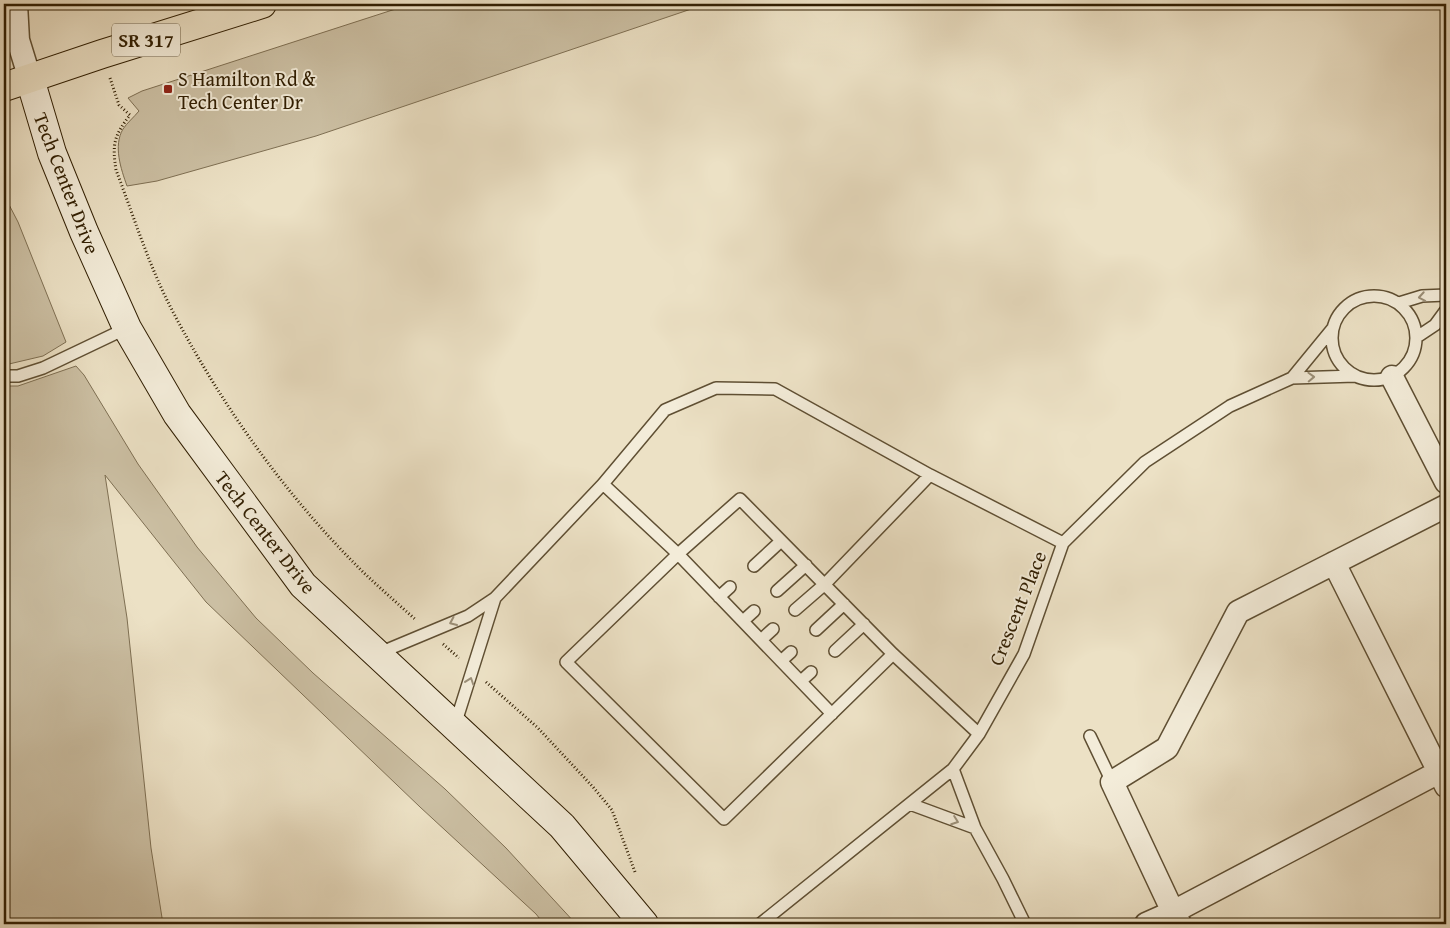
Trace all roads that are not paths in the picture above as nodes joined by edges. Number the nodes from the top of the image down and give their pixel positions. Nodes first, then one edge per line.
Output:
1 (16, 4) edge
2 (262, 4) edge
3 (30, 78) junction
4 (4, 87) edge
5 (1446, 295) edge
6 (1399, 303) junction
7 (1446, 310) edge
8 (127, 328) junction
9 (1333, 328) junction
10 (1417, 337) junction
11 (4, 376) edge
12 (1356, 376) junction
13 (1392, 377) junction
14 (1292, 378) junction
15 (930, 475) junction
16 (1446, 482) edge
17 (603, 484) junction
18 (1446, 506) edge
19 (781, 540) junction
20 (1063, 543) junction
21 (678, 554) junction
22 (1334, 563) junction
23 (806, 565) junction
24 (754, 566) dead end
25 (825, 584) junction
26 (730, 587) dead end
27 (777, 591) dead end
28 (719, 597) junction
29 (495, 598) junction
30 (844, 604) junction
31 (795, 610) dead end
32 (754, 611) dead end
33 (743, 621) junction
34 (864, 624) junction
35 (773, 630) dead end
36 (816, 630) dead end
37 (761, 640) junction
38 (835, 650) dead end
39 (791, 652) dead end
40 (377, 654) junction
41 (893, 654) junction
42 (781, 661) junction
43 (811, 672) dead end
44 (801, 681) junction
45 (832, 714) junction
46 (454, 727) junction
47 (978, 734) junction
48 (1090, 736) dead end
49 (953, 769) junction
50 (1444, 776) edge
51 (1112, 782) junction
52 (910, 804) junction
53 (975, 828) junction
54 (1176, 918) edge
55 (644, 924) edge
56 (760, 924) edge
57 (1025, 924) edge
58 (1146, 924) edge

1 - 3 street
2 - 3 main road, SR 317
3 - 4 main road, SR 317
3 - 8 main road, Tech Center Drive
5 -> 6 lane
6 - 9 lane
6 - 10 lane
7 - 10 lane
8 - 11 lane
8 - 40 main road, Tech Center Drive
9 - 12 lane
9 - 14 lane, Crescent Place
10 - 13 lane
12 - 13 lane
14 -> 12 lane, Crescent Place
13 - 16 street
14 - 20 lane, Crescent Place
15 - 17 lane
15 - 20 lane
15 - 25 lane
17 - 21 lane
17 - 29 lane
18 - 22 street
19 - 21 lane
19 - 23 lane
19 - 24 lane
20 - 47 lane, Crescent Place
21 - 28 lane
21 - 45 lane
22 - 50 street
22 - 51 street
23 - 25 lane
23 - 27 lane
25 - 30 lane
25 - 31 lane
26 - 28 lane
28 - 33 lane
29 -> 40 lane
46 -> 29 lane
30 - 34 lane
30 - 36 lane
32 - 33 lane
33 - 37 lane
34 - 38 lane
34 - 41 lane
35 - 37 lane
37 - 42 lane
39 - 42 lane
40 - 46 main road, Tech Center Drive
41 - 45 lane
41 - 47 lane
42 - 44 lane
43 - 44 lane
44 - 45 lane
46 - 55 main road, Tech Center Drive
47 - 49 lane, Crescent Place
48 - 51 lane
49 - 52 lane, Crescent Place
49 - 53 lane
50 - 54 street
51 - 54 street
52 -> 53 lane
52 - 56 lane, Crescent Place
53 - 57 lane
54 - 58 street

